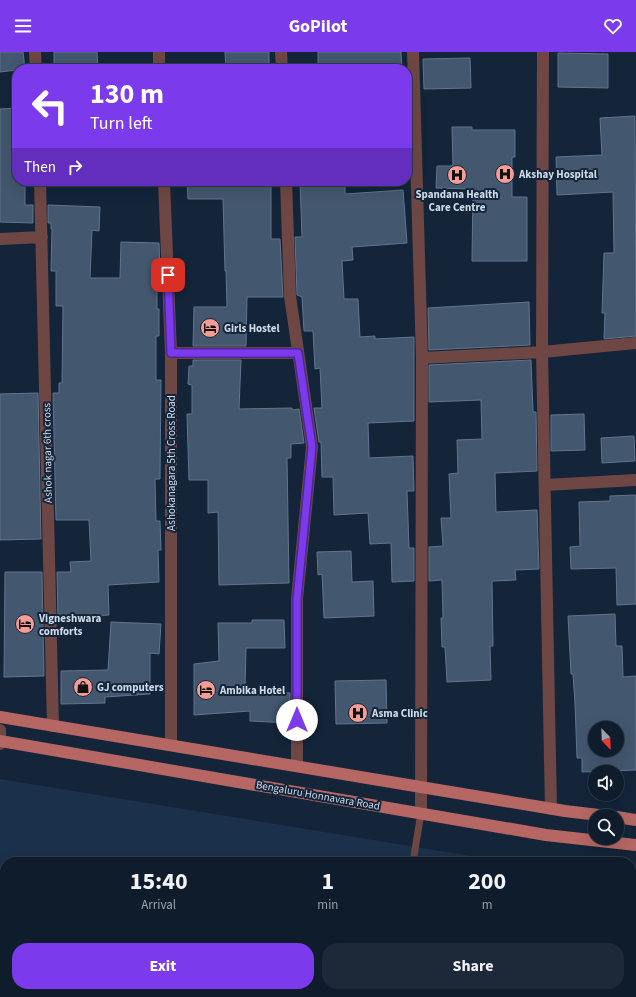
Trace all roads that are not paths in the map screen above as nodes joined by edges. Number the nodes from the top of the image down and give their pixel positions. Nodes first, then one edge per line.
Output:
1 (35, 52) edge
2 (159, 52) edge
3 (281, 52) edge
4 (413, 52) edge
5 (543, 52) edge
6 (36, 64) edge
7 (160, 64) edge
8 (282, 64) edge
9 (40, 186) edge
10 (164, 186) edge
11 (286, 186) edge
12 (42, 236) junction
13 (0, 239) edge
14 (636, 343) edge
15 (542, 352) junction
16 (171, 353) junction
17 (298, 353) junction
18 (422, 358) junction
19 (636, 480) edge
20 (545, 485) junction
21 (0, 717) edge
22 (53, 726) junction
23 (0, 739) edge
24 (171, 745) junction
25 (296, 766) junction
26 (421, 787) junction
27 (551, 809) junction
28 (421, 813) junction
29 (588, 814) edge
30 (624, 818) edge
31 (636, 820) edge
32 (636, 845) edge
33 (414, 857) edge

1 - 6 street
2 - 7 street
3 - 8 street
4 - 18 street
5 - 15 street
9 - 12 street, Ashok nagar 6th cross
10 - 16 street, Ashokanagara 5th Cross Road
11 - 17 street
12 - 13 street
12 - 22 street, Ashok nagar 6th cross
14 - 15 street
15 - 18 street
15 - 20 street
16 - 17 street
16 - 24 street, Ashokanagara 5th Cross Road
17 - 25 street
18 - 26 street
19 - 20 street
20 - 27 street
21 - 22 main road
22 - 24 main road
23 - 28 main road, Bengaluru Honnavara Road
24 - 25 main road
25 - 26 main road
26 - 27 main road
26 - 28 street
27 - 29 main road
28 - 32 main road, Bengaluru Honnavara Road
28 - 33 lane
30 - 31 main road

